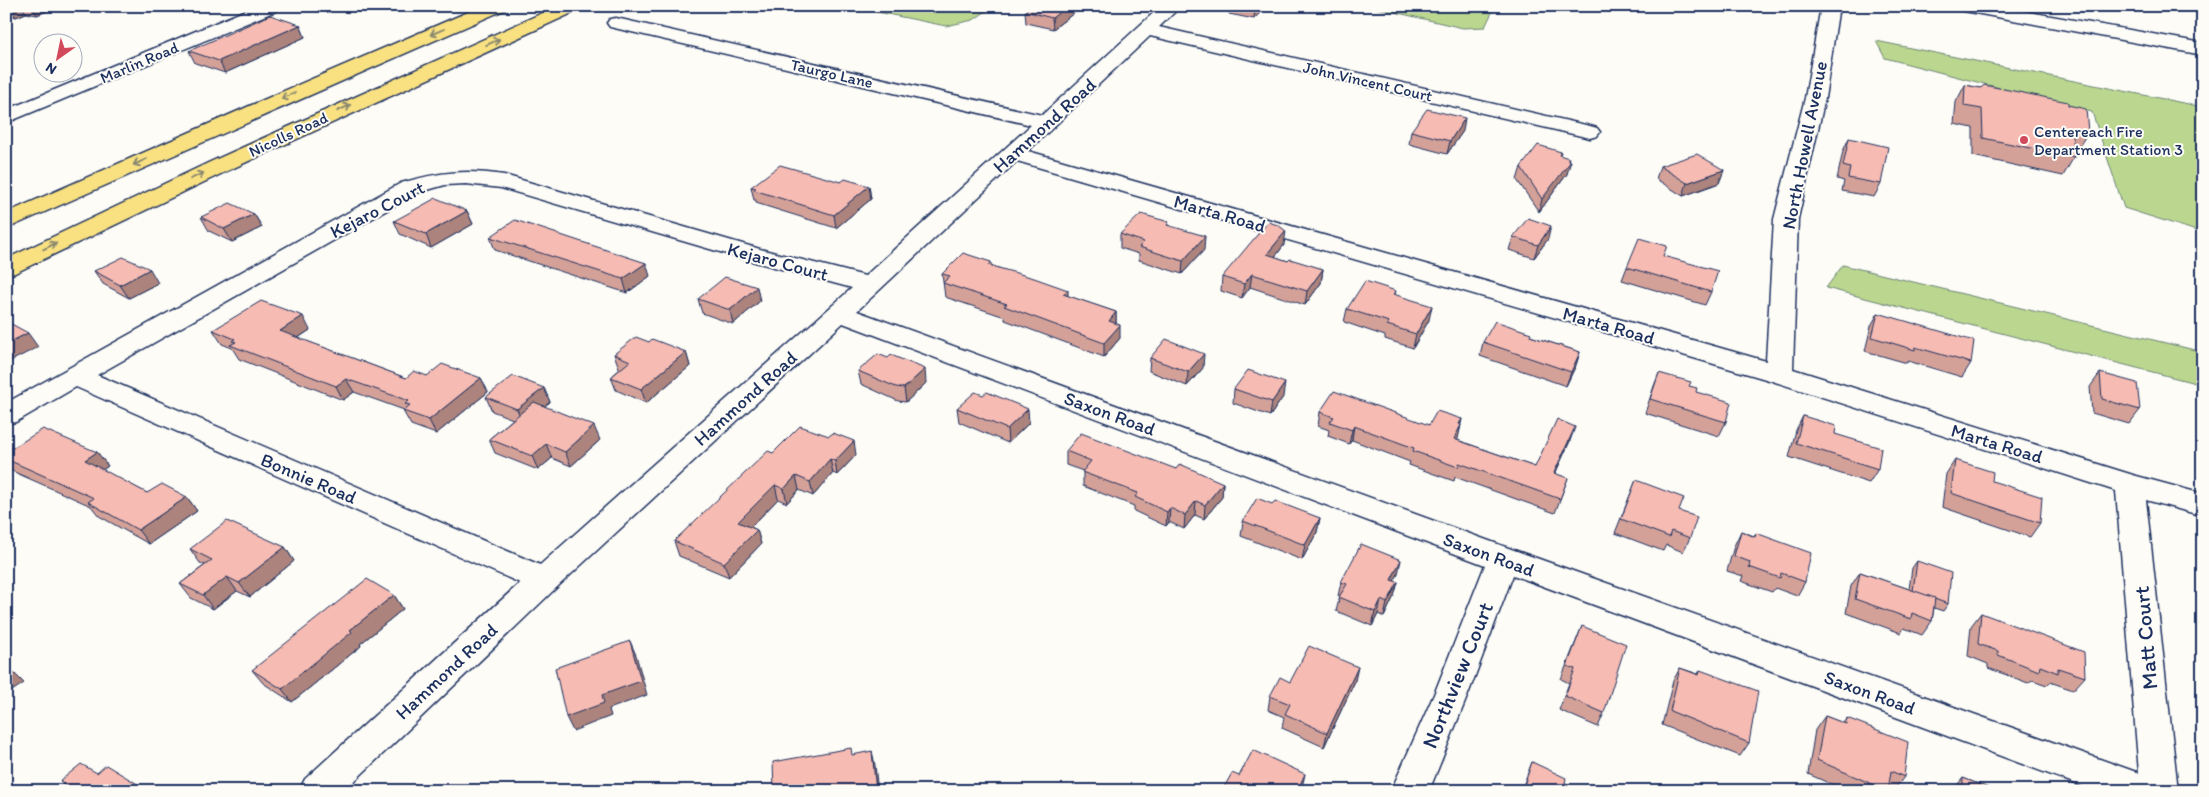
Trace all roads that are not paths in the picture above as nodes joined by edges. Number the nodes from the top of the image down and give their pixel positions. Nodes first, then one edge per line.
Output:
1 (272, 6) edge
2 (498, 6) edge
3 (573, 6) edge
4 (1172, 6) edge
5 (1830, 6) edge
6 (1964, 6) edge
7 (616, 23) dead end
8 (1147, 30) junction
9 (2203, 49) edge
10 (6, 117) edge
11 (1047, 122) junction
12 (1590, 132) dead end
13 (1013, 153) junction
14 (6, 222) edge
15 (6, 268) edge
16 (870, 285) junction
17 (839, 313) junction
18 (1779, 374) junction
19 (74, 376) junction
20 (6, 415) edge
21 (2130, 484) junction
22 (2203, 505) edge
23 (1503, 559) junction
24 (544, 580) junction
25 (318, 791) edge
26 (1410, 791) edge
27 (2141, 791) edge
28 (2159, 791) edge

1 - 10 street, Marlin Road
2 -> 14 highway, Nicolls Road
15 -> 3 highway, Nicolls Road
4 - 8 street, Hammond Road
5 - 18 street, North Howell Avenue
6 - 9 street
7 - 11 street, Taurgo Lane
8 - 11 street, Hammond Road
8 - 12 street, John Vincent Court
11 - 13 street, Hammond Road
13 - 16 street, Hammond Road
13 - 18 street, Marta Road
16 - 17 street, Hammond Road
16 - 19 street, Kejaro Court
17 - 23 street, Saxon Road
17 - 24 street, Hammond Road
18 - 21 street, Marta Road
19 - 20 street, Kejaro Court
19 - 24 street, Bonnie Road
21 - 22 street, Marta Road
21 - 28 street, Matt Court
23 - 26 street, Northview Court
23 - 27 street, Saxon Road
24 - 25 street, Hammond Road

